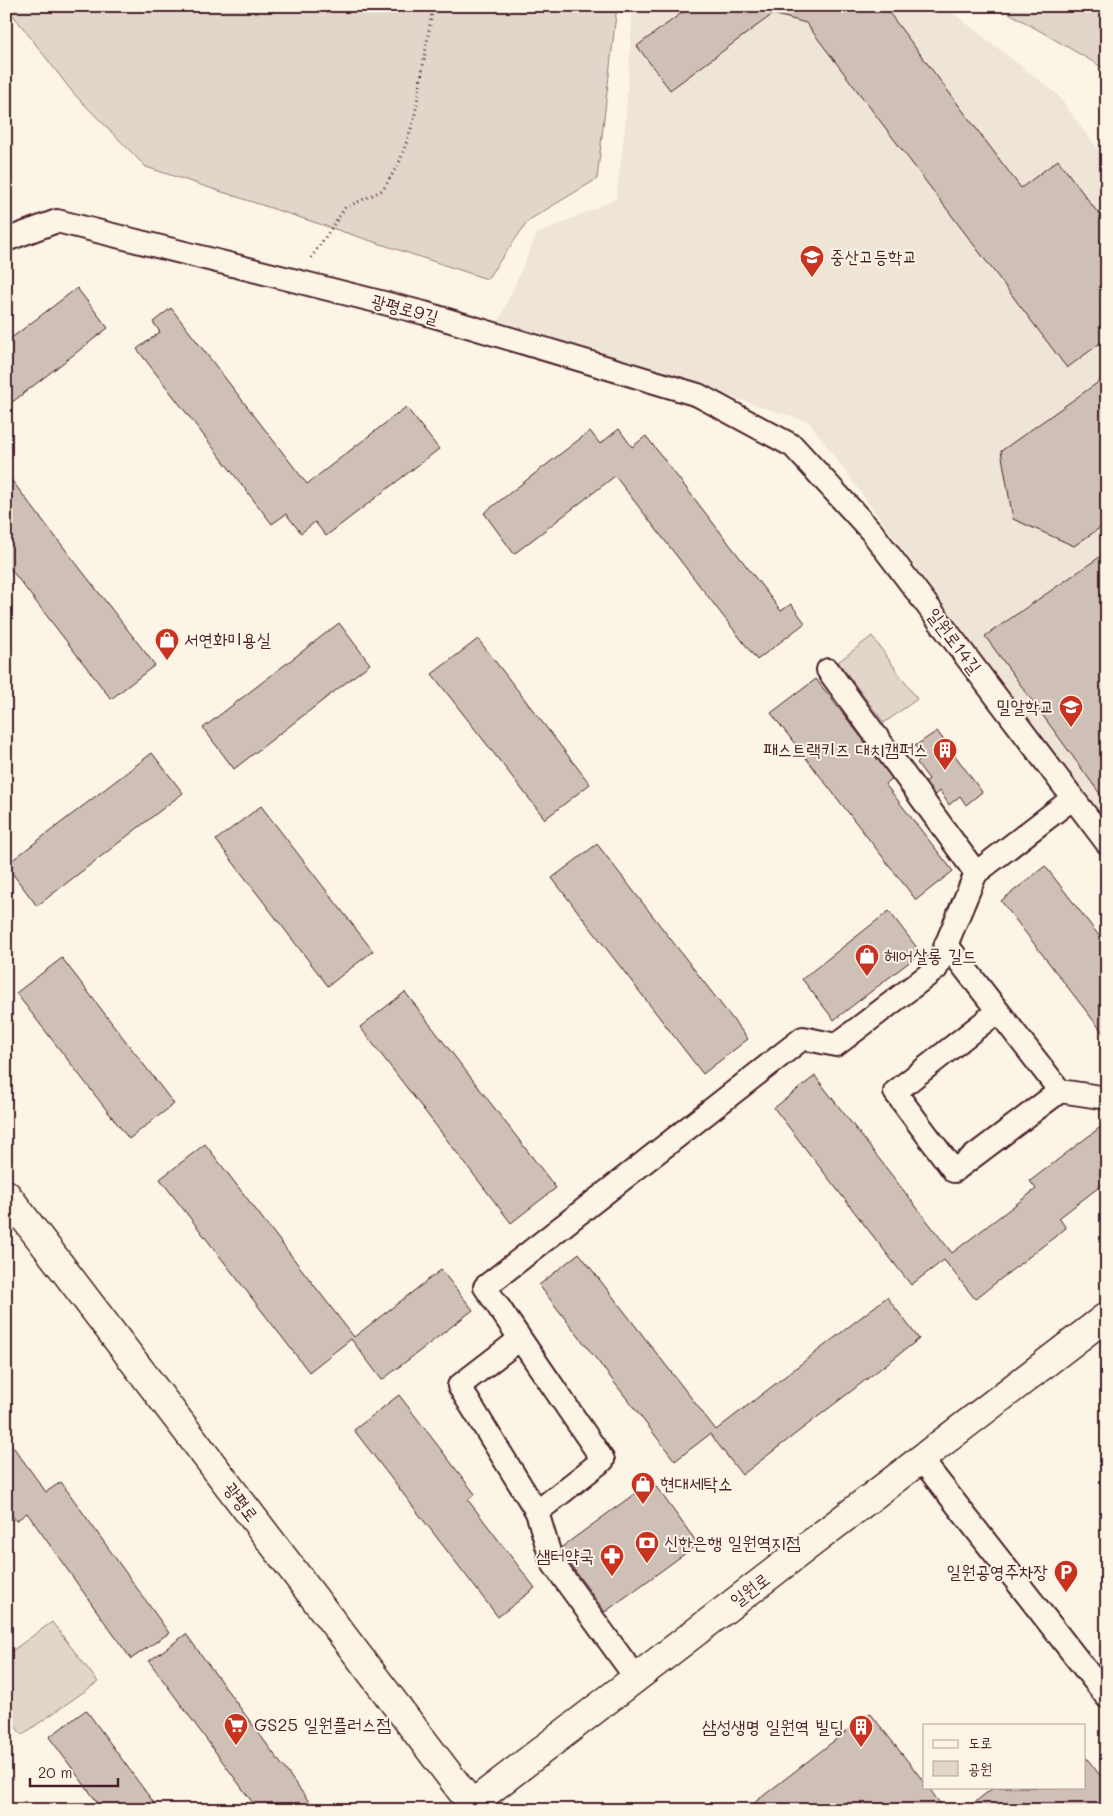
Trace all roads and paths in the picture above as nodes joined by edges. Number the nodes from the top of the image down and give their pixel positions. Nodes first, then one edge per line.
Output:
1 (433, 6) edge
2 (6, 240) edge
3 (297, 281) junction
4 (792, 446) joint
5 (828, 670) dead end
6 (1073, 798) junction
7 (1107, 843) edge
8 (976, 874) junction
9 (946, 944) junction
10 (998, 1012) junction
11 (1060, 1091) junction
12 (1107, 1098) edge
13 (6, 1194) edge
14 (1107, 1316) edge
15 (520, 1340) junction
16 (921, 1459) junction
17 (537, 1512) junction
18 (636, 1678) junction
19 (1107, 1697) edge
20 (471, 1808) edge

1 - 3 path
2 - 3 street, 광평로9길
3 - 4 street, 광평로9길
4 - 6 street, 일원로14길
5 - 8 street
6 - 7 street, 일원로14길
6 - 8 street
8 - 9 street
9 - 10 street
9 - 15 street
10 - 11 street
10 - 11 street
11 - 12 street
13 - 20 street, 광평로
14 - 16 street, 일원로
15 - 17 street
15 - 17 street
16 - 18 street, 일원로
16 - 19 street
17 - 18 street
18 - 20 street, 일원로

